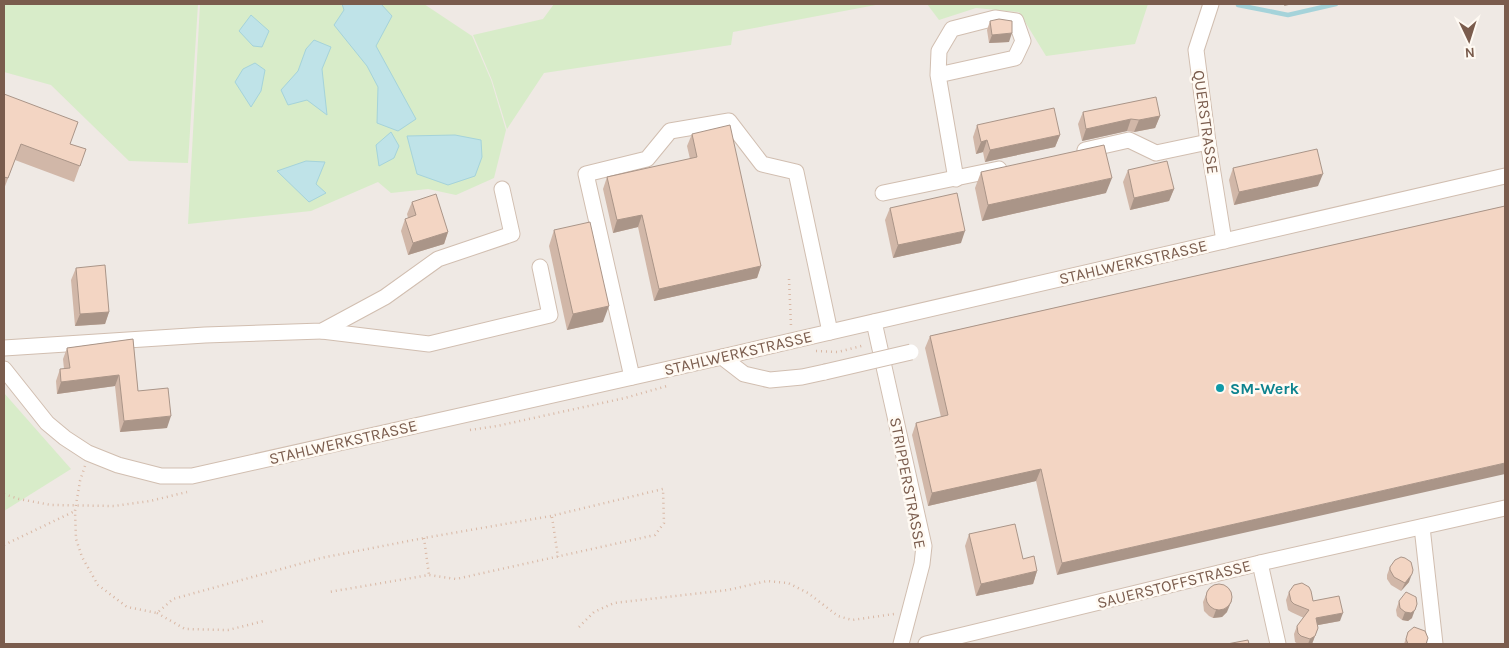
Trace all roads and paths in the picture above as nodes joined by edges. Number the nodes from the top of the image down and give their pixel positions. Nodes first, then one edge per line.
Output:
1 (1211, 4) edge
2 (938, 75) junction
3 (1208, 142) junction
4 (1072, 153) edge
5 (1014, 166) edge
6 (1505, 176) edge
7 (956, 179) junction
8 (502, 189) dead end
9 (883, 193) dead end
10 (1224, 242) junction
11 (540, 267) dead end
12 (788, 279) dead end
13 (874, 322) junction
14 (322, 330) junction
15 (830, 332) junction
16 (794, 340) junction
17 (4, 348) edge
18 (911, 352) dead end
19 (722, 357) junction
20 (4, 369) edge
21 (632, 377) junction
22 (88, 453) junction
23 (1505, 508) edge
24 (75, 511) junction
25 (552, 516) junction
26 (1422, 527) junction
27 (424, 538) junction
28 (4, 545) edge
29 (558, 557) junction
30 (1260, 563) junction
31 (429, 575) junction
32 (329, 592) dead end
33 (910, 611) junction
34 (157, 613) junction
35 (264, 621) dead end
36 (579, 627) dead end
37 (900, 644) edge
38 (926, 644) edge
39 (1278, 644) edge
40 (1435, 644) edge

1 - 3 street, QUERSTRASSE
2 - 2 street
2 - 7 street
3 - 4 street
3 - 10 street, QUERSTRASSE
5 - 7 street
6 - 10 street, STAHLWERKSTRASSE
7 - 9 street
8 - 14 street
10 - 13 street, STAHLWERKSTRASSE
11 - 14 street
12 - 16 path
13 - 15 street, STAHLWERKSTRASSE
13 - 33 street, STRIPPERSTRASSE
14 - 17 street
15 - 16 street, STAHLWERKSTRASSE
15 - 21 street
16 - 19 street, STAHLWERKSTRASSE
18 - 19 street, bridge
19 - 21 street, STAHLWERKSTRASSE
20 - 22 street, STAHLWERKSTRASSE
21 - 22 street, STAHLWERKSTRASSE
22 - 24 path
23 - 26 street, SAUERSTOFFSTRASSE
24 - 28 path
24 - 34 path
25 - 27 path
25 - 29 path
25 - 29 path
26 - 30 street, SAUERSTOFFSTRASSE
26 - 40 street
27 - 31 path
27 - 34 path
29 - 31 path
30 - 38 street, SAUERSTOFFSTRASSE
30 - 39 street
31 - 32 path
33 - 36 path
33 - 37 street, STRIPPERSTRASSE
34 - 35 path

